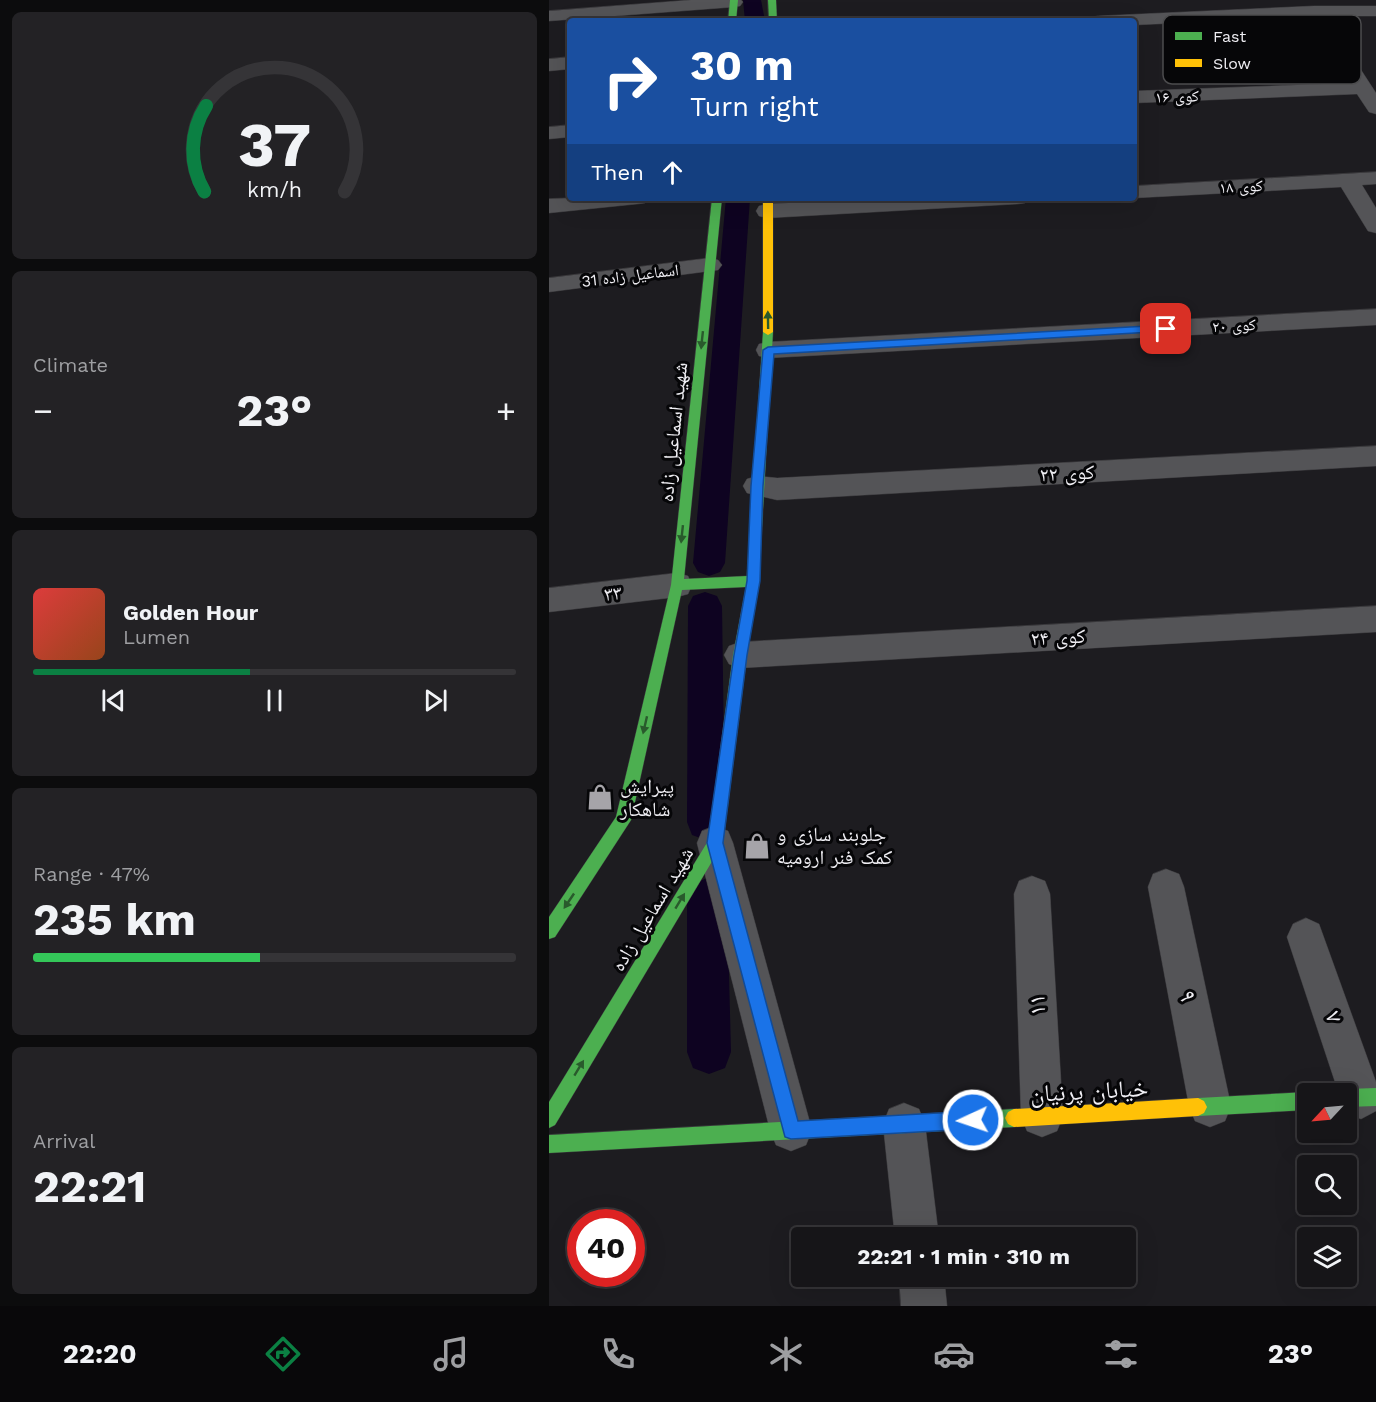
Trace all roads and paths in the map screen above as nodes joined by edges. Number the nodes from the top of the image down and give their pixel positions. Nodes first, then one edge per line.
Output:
1 (772, 0) edge
2 (1373, 0) edge
3 (734, 1) edge
4 (1314, 11) junction
5 (1376, 11) edge
6 (1228, 15) edge
7 (1317, 15) edge
8 (549, 16) edge
9 (732, 18) edge
10 (773, 18) edge
11 (1163, 18) edge
12 (1137, 19) edge
13 (567, 63) edge
14 (549, 65) edge
15 (1360, 84) edge
16 (1363, 88) junction
17 (1137, 98) edge
18 (1376, 108) edge
19 (567, 131) edge
20 (549, 133) edge
21 (1376, 178) edge
22 (1348, 180) junction
23 (1137, 192) edge
24 (603, 201) edge
25 (717, 201) edge
26 (910, 201) edge
27 (767, 205) edge
28 (549, 206) edge
29 (1376, 226) edge
30 (710, 265) junction
31 (549, 285) edge
32 (1376, 317) edge
33 (768, 350) junction
34 (1376, 456) edge
35 (757, 486) junction
36 (753, 581) junction
37 (677, 585) junction
38 (549, 600) edge
39 (1376, 619) edge
40 (740, 655) junction
41 (715, 843) junction
42 (1166, 886) dead end
43 (1032, 894) dead end
44 (549, 931) edge
45 (1306, 937) dead end
46 (1361, 1098) edge
47 (1297, 1102) edge
48 (1210, 1106) junction
49 (1042, 1116) junction
50 (549, 1119) edge
51 (904, 1124) junction
52 (791, 1130) junction
53 (549, 1144) edge
54 (916, 1227) edge
55 (922, 1287) edge
56 (924, 1306) edge

1 - 10 street
2 - 5 street
3 - 8 street
3 - 9 street
4 - 5 street
4 - 6 street
4 - 7 street
11 - 12 street
13 - 14 street
15 - 16 street
16 - 17 street, کوی ۱۶
16 - 18 street
19 - 20 street
21 - 22 street, کوی ۱۸
22 - 23 street, کوی ۱۸
22 - 29 street
24 - 28 street
25 - 30 street, شهید اسماعیل زاده
26 - 27 street
33 -> 27 street, شهید اسماعیل زاده
30 - 31 street, اسماعیل زاده 31
30 -> 37 street, شهید اسماعیل زاده
32 - 33 street, کوی ۲۰
33 - 35 street, شهید اسماعیل زاده
34 - 35 street, کوی ۲۲
35 - 36 street, شهید اسماعیل زاده
36 - 37 street
36 - 40 street, شهید اسماعیل زاده
37 - 38 street, ۳۳
37 -> 44 street, شهید اسماعیل زاده
39 - 40 street, کوی ۲۴
40 - 41 street, شهید اسماعیل زاده
50 -> 41 street, شهید اسماعیل زاده
41 - 52 street
42 - 48 street, ۹
43 - 49 street, ۱۱
45 - 46 street, ۷
47 - 48 street, خیابان پرنیان
48 - 49 street, خیابان پرنیان
49 - 51 street, خیابان پرنیان
51 - 52 street, خیابان پرنیان
51 - 54 street
52 - 53 street, خیابان پرنیان
55 - 56 street

